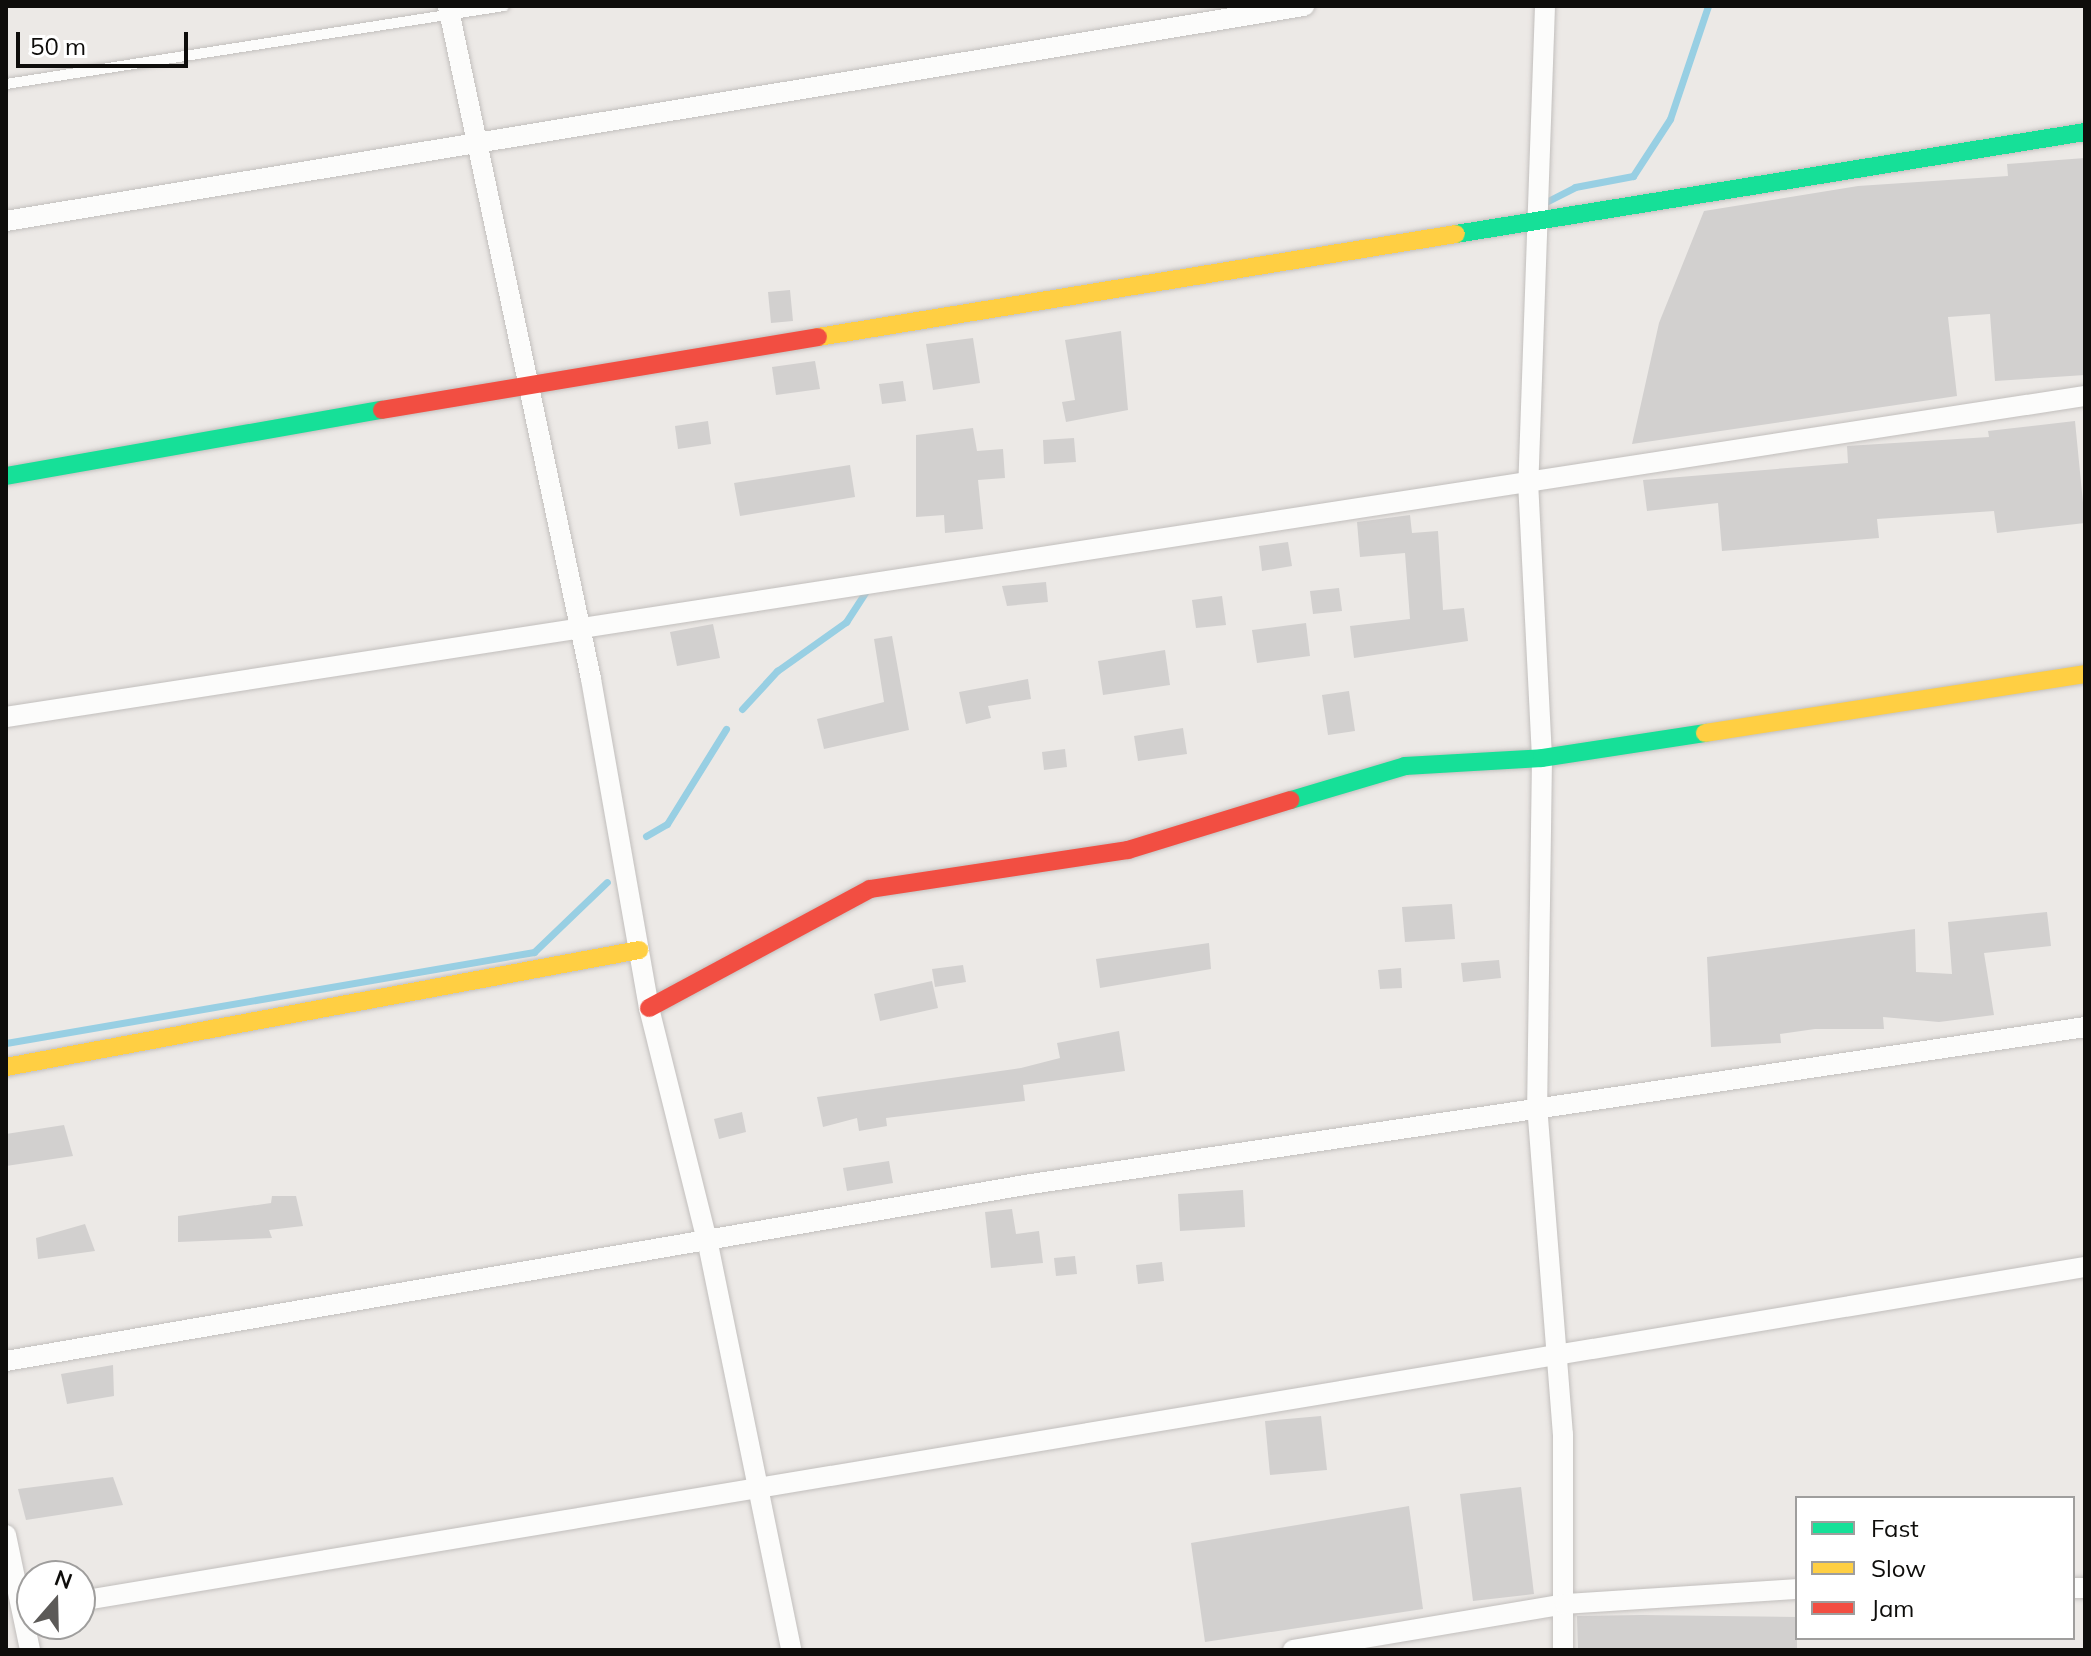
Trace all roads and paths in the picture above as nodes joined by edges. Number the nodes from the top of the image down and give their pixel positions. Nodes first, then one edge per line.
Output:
1 (504, 6) edge
2 (1304, 6) edge
3 (1545, 6) edge
4 (449, 10) edge
5 (1213, 12) edge
6 (6, 84) edge
7 (2085, 132) edge
8 (476, 144) junction
9 (1541, 220) junction
10 (6, 221) edge
11 (528, 384) junction
12 (2085, 396) edge
13 (6, 476) edge
14 (1528, 481) junction
15 (579, 626) junction
16 (2085, 674) edge
17 (6, 717) edge
18 (1542, 758) junction
19 (639, 950) junction
20 (649, 1008) junction
21 (2085, 1027) edge
22 (6, 1067) edge
23 (1537, 1105) junction
24 (708, 1244) junction
25 (2085, 1267) edge
26 (1557, 1355) junction
27 (6, 1361) edge
28 (757, 1488) junction
29 (6, 1535) edge
30 (16, 1589) edge
31 (1795, 1589) edge
32 (96, 1598) edge
33 (1565, 1604) junction
34 (791, 1650) edge
35 (1293, 1650) edge
36 (1563, 1650) edge

1 - 4 lane
2 - 5 street
3 - 9 street
4 - 6 lane
4 - 8 street
5 - 8 street
7 - 9 street
8 - 10 street
8 - 11 street
9 - 11 street
9 - 14 street
11 - 13 street
11 - 15 street
12 - 14 street
14 - 15 street
14 - 18 street
15 - 17 street
15 - 19 street
16 - 18 street
18 - 20 street
18 - 23 street
19 - 20 street
19 - 22 street
20 - 24 street
21 - 23 street
23 - 24 street
23 - 26 street
24 - 27 street
24 - 28 street
25 - 26 street
26 - 28 street
26 - 33 street
28 - 32 street
28 - 34 street
29 - 30 street
31 - 33 street
33 - 35 street
33 - 36 street

